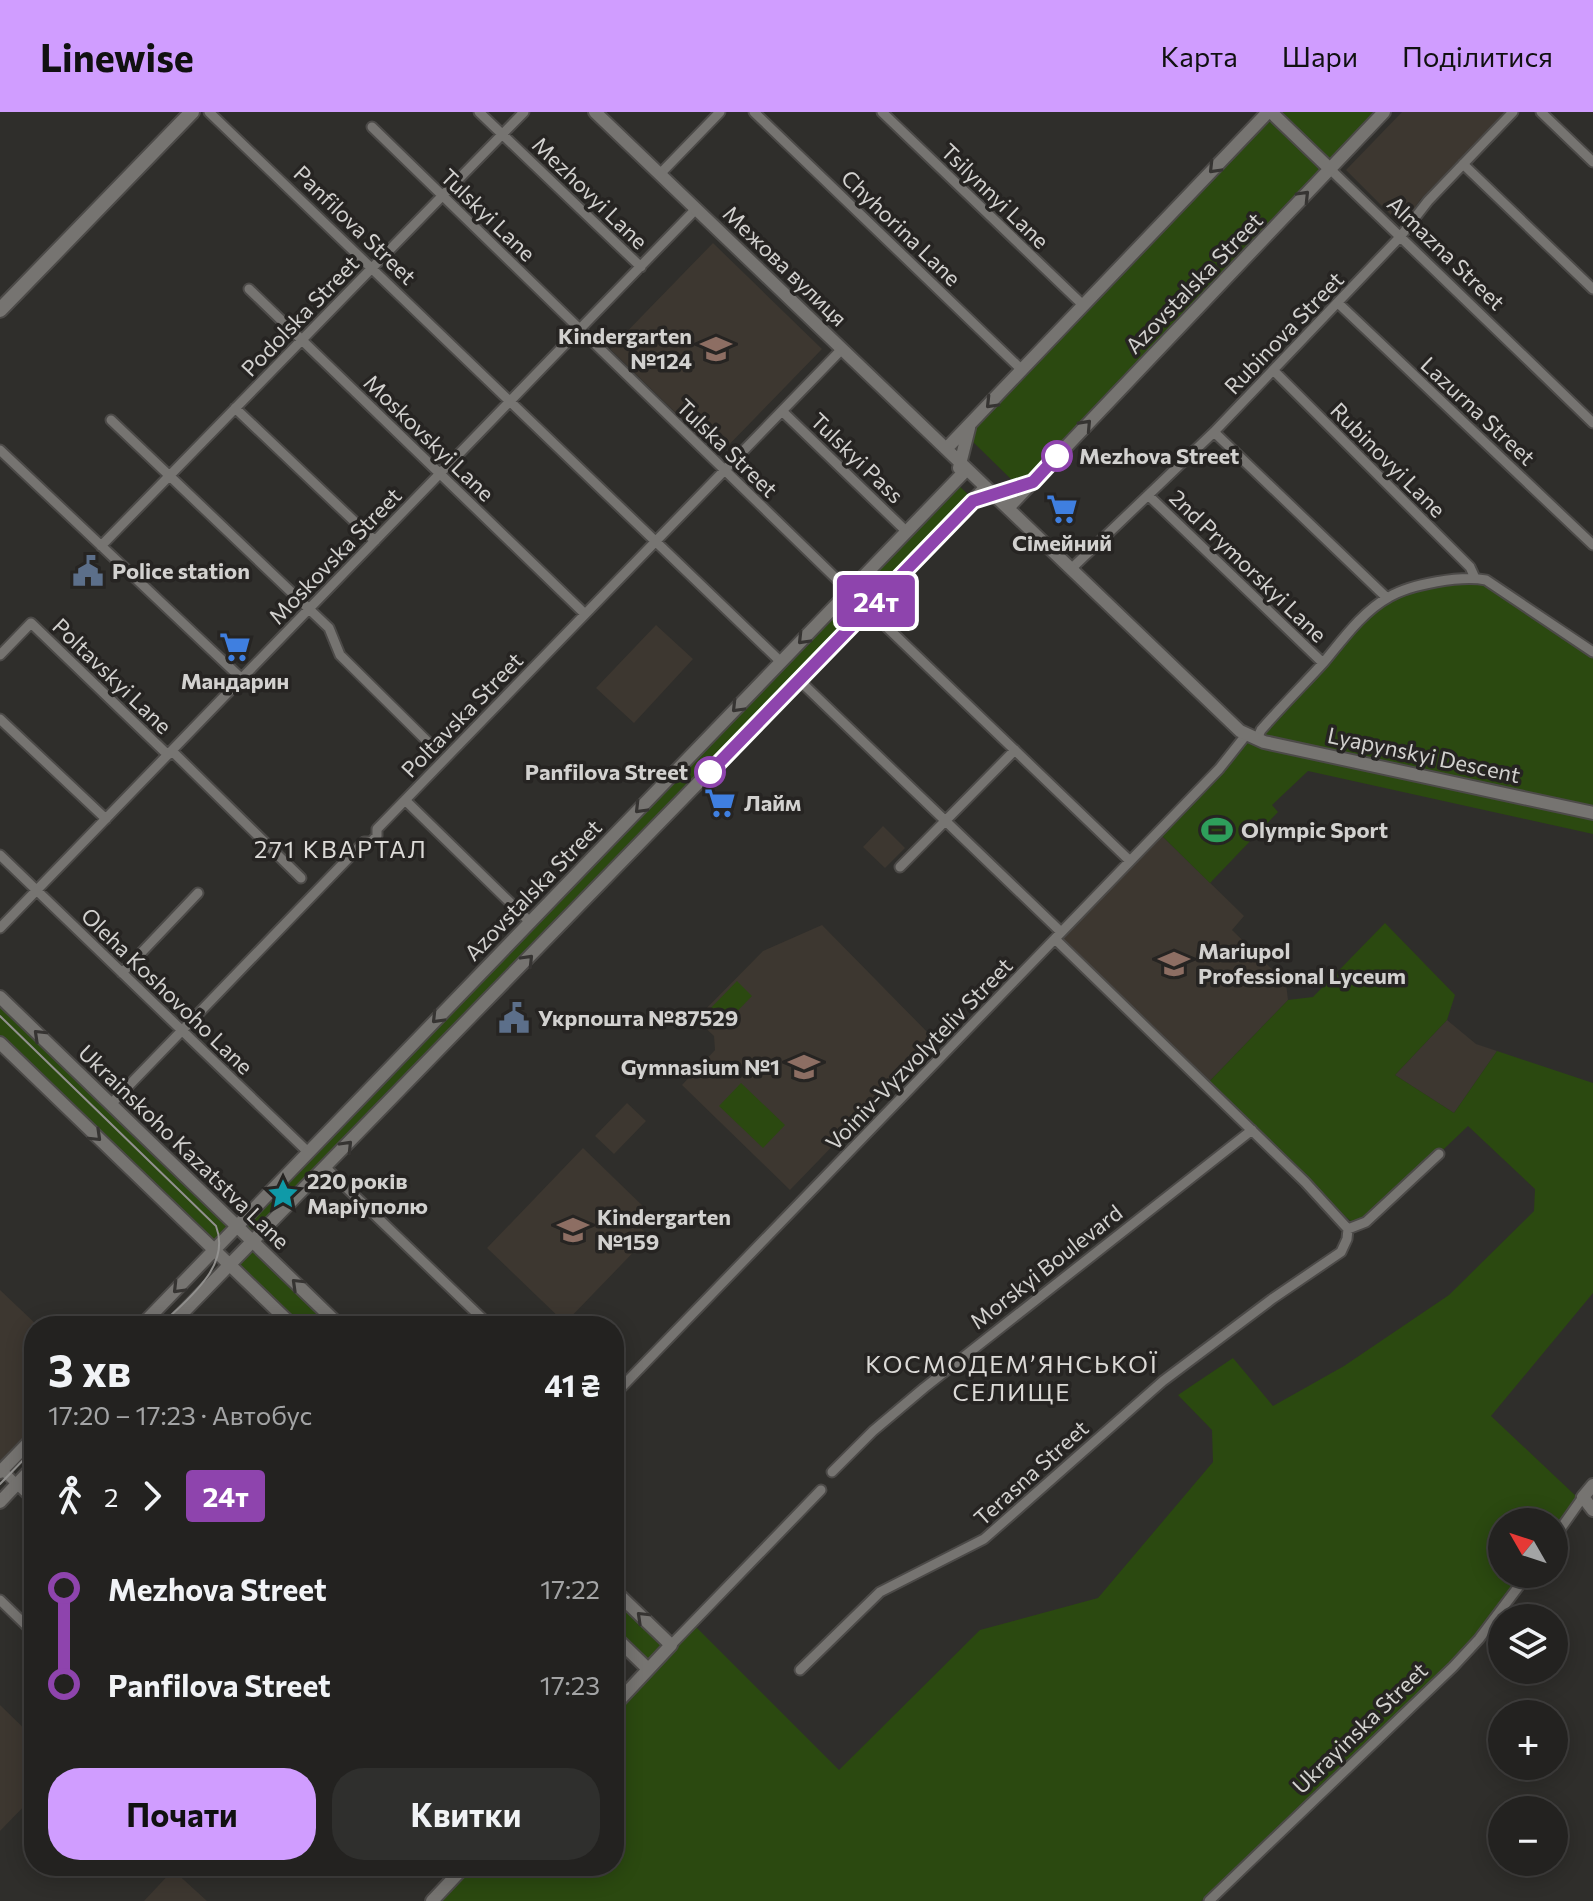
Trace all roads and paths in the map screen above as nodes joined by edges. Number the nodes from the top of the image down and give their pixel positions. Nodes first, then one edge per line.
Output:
1 (192, 112) edge
2 (209, 112) edge
3 (479, 112) edge
4 (524, 112) edge
5 (595, 112) edge
6 (720, 112) edge
7 (754, 112) edge
8 (882, 112) edge
9 (1270, 112) edge
10 (1384, 112) edge
11 (1513, 112) edge
12 (1541, 112) edge
13 (372, 127) dead end
14 (502, 134) junction
15 (1593, 162) edge
16 (1463, 164) junction
17 (1330, 169) junction
18 (660, 174) junction
19 (443, 196) junction
20 (696, 209) junction
21 (1400, 237) junction
22 (641, 267) junction
23 (372, 269) junction
24 (249, 289) dead end
25 (1593, 289) edge
26 (1338, 303) junction
27 (1084, 306) junction
28 (0, 310) edge
29 (580, 330) junction
30 (302, 340) junction
31 (842, 349) junction
32 (1022, 370) junction
33 (1273, 370) junction
34 (510, 402) junction
35 (235, 408) junction
36 (782, 411) junction
37 (111, 420) dead end
38 (1593, 423) edge
39 (970, 425) junction
40 (1214, 432) junction
41 (946, 449) junction
42 (0, 450) edge
43 (964, 466) junction
44 (724, 470) junction
45 (440, 474) junction
46 (170, 476) junction
47 (1033, 482) junction
48 (989, 490) junction
49 (1148, 495) junction
50 (1008, 508) junction
51 (907, 532) junction
52 (375, 541) junction
53 (655, 541) junction
54 (1593, 545) edge
55 (101, 546) junction
56 (1071, 569) junction
57 (1475, 578) junction
58 (849, 591) junction
59 (1387, 598) junction
60 (310, 609) junction
61 (868, 609) junction
62 (585, 614) junction
63 (1593, 652) edge
64 (0, 655) edge
65 (781, 662) junction
66 (1323, 663) junction
67 (242, 679) junction
68 (799, 680) junction
69 (0, 719) edge
70 (1252, 737) junction
71 (430, 744) dead end
72 (1015, 750) junction
73 (694, 752) junction
74 (170, 753) junction
75 (712, 770) junction
76 (405, 800) junction
77 (1593, 813) edge
78 (106, 819) junction
79 (945, 821) junction
80 (0, 855) edge
81 (1130, 861) junction
82 (900, 867) dead end
83 (301, 878) dead end
84 (37, 891) junction
85 (198, 893) dead end
86 (530, 922) junction
87 (0, 928) edge
88 (1058, 935) junction
89 (548, 939) junction
90 (122, 973) junction
91 (0, 997) edge
92 (182, 1031) junction
93 (0, 1043) edge
94 (111, 1104) junction
95 (1252, 1130) junction
96 (308, 1152) junction
97 (1439, 1154) dead end
98 (326, 1168) junction
99 (236, 1225) junction
100 (1348, 1229) junction
101 (253, 1242) junction
102 (214, 1250) junction
103 (229, 1264) junction
104 (151, 1316) edge
105 (180, 1316) edge
106 (283, 1316) edge
107 (330, 1316) edge
108 (480, 1316) edge
109 (624, 1385) edge
110 (24, 1447) edge
111 (1, 1471) edge
112 (832, 1472) dead end
113 (24, 1477) edge
114 (17, 1484) junction
115 (1593, 1485) edge
116 (821, 1490) dead end
117 (24, 1491) edge
118 (1583, 1497) junction
119 (0, 1502) edge
120 (1593, 1510) edge
121 (1568, 1518) edge
122 (1517, 1588) edge
123 (0, 1600) edge
124 (624, 1600) edge
125 (24, 1623) edge
126 (671, 1645) junction
127 (624, 1646) edge
128 (648, 1669) junction
129 (800, 1670) dead end
130 (624, 1695) edge
131 (456, 1876) edge
132 (432, 1901) edge
133 (1209, 1901) edge

1 - 28 main road
2 - 23 street, Panfilova Street
3 - 14 street, Mezhovyi Lane
4 - 14 street, Podolska Street
5 - 18 street, Межова вулиця
6 - 18 street
7 - 32 street, Chyhorina Lane
8 - 27 street, Tsilynnyi Lane
9 - 17 street, Almazna Street
9 -> 27 street
10 - 17 street, Azovstalska Street
11 - 16 street, Rubinova Street
12 - 15 street
13 - 19 street, Tulskyi Lane
14 - 19 street, Podolska Street
14 - 22 street, Mezhovyi Lane
16 - 21 street, Rubinova Street
16 - 25 street
17 - 21 street, Almazna Street
47 -> 17 street, Azovstalska Street
18 - 20 street, Межова вулиця
19 - 23 street, Podolska Street
19 - 29 street, Tulskyi Lane
20 - 22 street, Moskovska Street
20 - 31 street, Межова вулиця
21 - 26 street, Rubinova Street
21 - 38 street, Almazna Street
22 - 29 street, Moskovska Street
23 - 30 street, Podolska Street
23 - 34 street, Panfilova Street
24 - 30 street, Moskovskyi Lane
26 - 33 street, Rubinova Street
26 - 54 street, Lazurna Street
27 - 32 street
29 - 34 street, Moskovska Street
29 - 44 street, Tulska Street
30 - 35 street, Podolska Street
30 - 45 street, Moskovskyi Lane
31 - 36 street, Poltavska Street
31 - 41 street, Межова вулиця
32 -> 39 street
33 - 40 street, Rubinova Street
33 - 57 street, Rubinovyi Lane
34 - 45 street, Moskovska Street
34 - 53 street, Panfilova Street
35 - 46 street, Podolska Street
35 - 52 street
36 - 44 street, Poltavska Street
36 - 51 street, Tulskyi Pass
37 - 46 street
39 - 41 street
39 - 43 street
40 - 49 street, Rubinova Street
40 - 59 street
41 - 43 street
42 - 55 street
43 - 48 street
43 - 51 street, Azovstalska Street
44 - 53 street, Poltavska Street
44 - 58 street, Tulska Street
45 - 52 street, Moskovska Street
45 - 62 street, Moskovskyi Lane
46 - 55 street, Podolska Street
46 - 60 street
47 - 48 street, Azovstalska Street
47 - 50 street, Azovstalska Street
48 - 50 street
48 - 61 street, Azovstalska Street
49 - 56 street, Rubinova Street
49 - 66 street, 2nd Prymorskyi Lane
50 - 56 street
51 - 58 street, Azovstalska Street
52 - 60 street, Moskovska Street
53 - 62 street, Poltavska Street
53 - 65 street, Panfilova Street
55 - 67 street
56 - 70 street
57 - 59 street, Voiniv-Vyzvolyteliv Street
57 - 63 street
58 -> 65 street, Azovstalska Street
59 - 66 street, Voiniv-Vyzvolyteliv Street
60 - 67 street, Moskovska Street
60 - 71 street
61 - 68 street, Azovstalska Street
61 - 72 street
62 - 76 street, Poltavska Street
64 - 74 street, Poltavskyi Lane
65 - 68 street, Panfilova Street
65 -> 73 street, Azovstalska Street
66 - 70 street, Voiniv-Vyzvolyteliv Street
67 - 74 street, Moskovska Street
68 - 75 street, Azovstalska Street
68 - 79 street, Panfilova Street
69 - 78 street
70 - 77 street, Lyapynskyi Descent
70 - 81 street, Voiniv-Vyzvolyteliv Street
72 - 79 street
72 - 81 street
73 - 75 street
73 -> 86 street, Azovstalska Street
74 - 78 street, Moskovska Street
74 - 83 street, Poltavskyi Lane
75 - 89 street, Azovstalska Street
76 - 86 street
76 - 92 street, Poltavska Street
78 - 84 street, Moskovska Street
79 - 82 street
79 - 88 street, Panfilova Street
80 - 84 street, Oleha Koshovoho Lane
81 - 88 street, Voiniv-Vyzvolyteliv Street
84 - 87 street, Moskovska Street
84 - 90 street, Oleha Koshovoho Lane
85 - 90 street
86 - 89 street
86 -> 96 street, Azovstalska Street
88 - 95 street
88 - 109 street, Voiniv-Vyzvolyteliv Street
98 -> 89 street, Azovstalska Street
90 - 92 street, Oleha Koshovoho Lane
94 -> 91 street, Ukrainskoho Kazatstva Lane
92 - 94 street, Poltavska Street
92 - 96 street, Oleha Koshovoho Lane
93 -> 102 street
94 - 99 street, Ukrainskoho Kazatstva Lane
95 - 100 street
95 - 112 street, Morskyi Boulevard
96 - 99 street, Azovstalska Street
97 - 100 street, Terasna Street
98 - 101 street, Azovstalska Street
98 - 108 street
99 - 101 street, Ukrainskoho Kazatstva Lane
99 - 102 street, Azovstalska Street
100 - 129 street, Terasna Street
101 - 103 street, Azovstalska Street
107 -> 101 street, Ukrainskoho Kazatstva Lane
102 - 103 street
102 -> 104 street, Azovstalska Street
103 - 105 street, Azovstalska Street
103 - 106 street
110 - 111 street
111 - 114 street
113 - 114 street
114 - 117 street
114 - 119 street
115 - 118 street
116 - 126 street
118 - 120 street
118 - 121 street
122 - 133 street, Ukrayinska Street
123 - 125 street
126 -> 124 street
126 - 128 street
127 - 128 street
128 - 130 street
131 - 132 street

